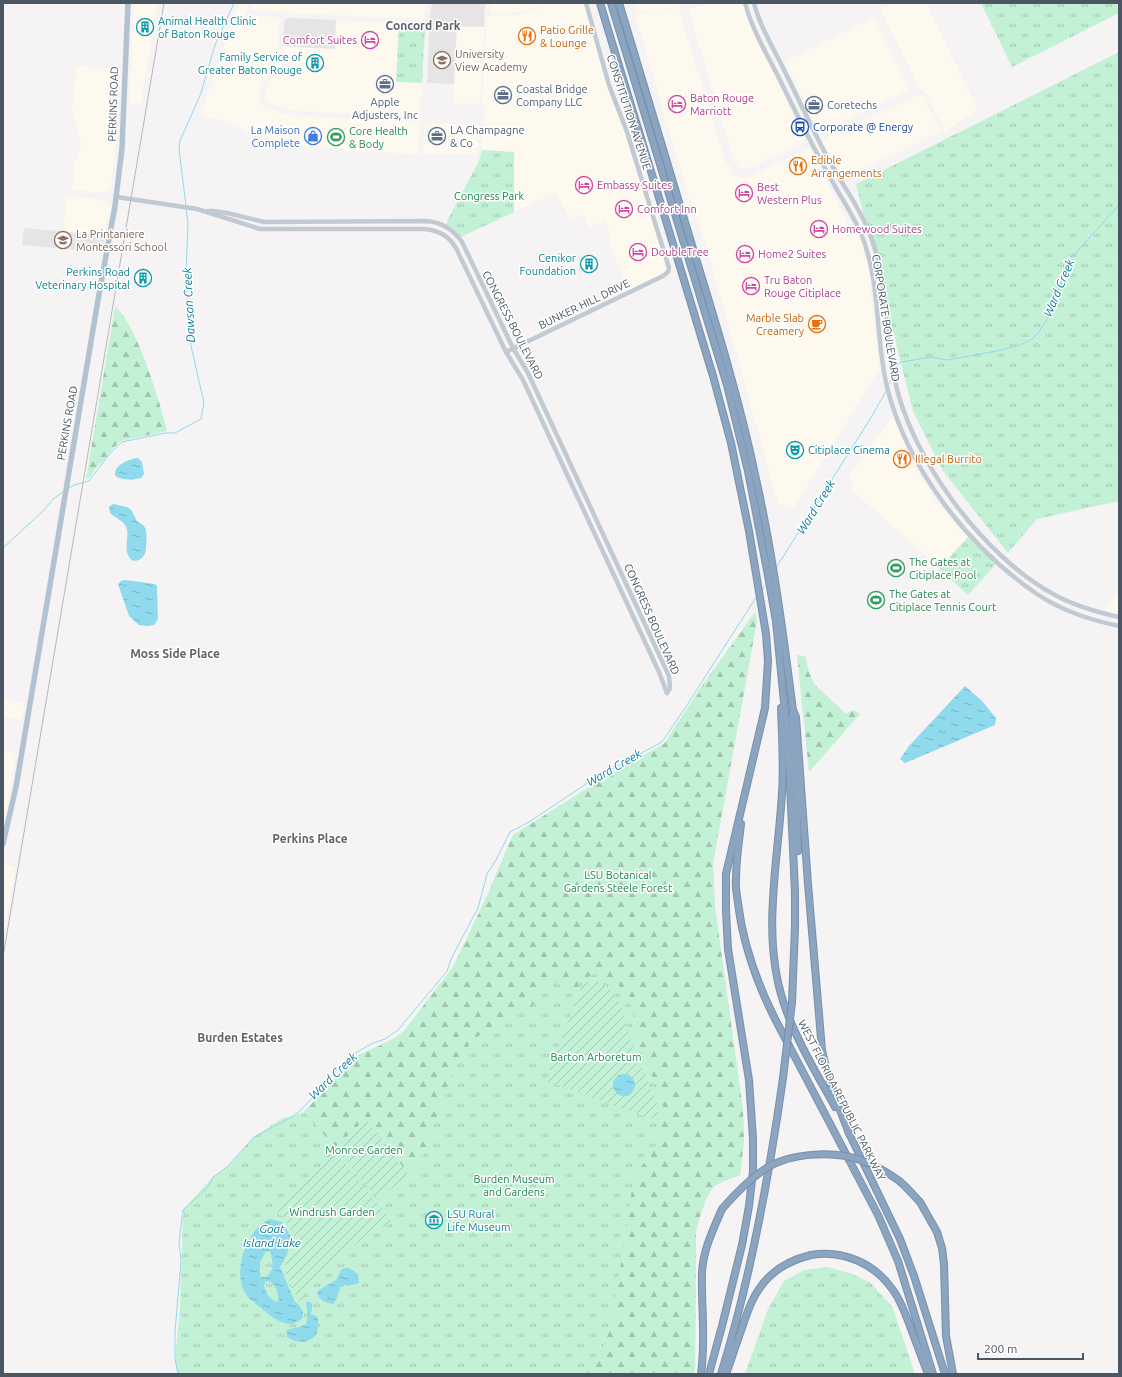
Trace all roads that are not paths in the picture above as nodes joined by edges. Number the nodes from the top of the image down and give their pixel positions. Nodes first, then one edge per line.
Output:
1 (128, 3) edge
2 (586, 3) edge
3 (600, 3) edge
4 (611, 3) edge
5 (619, 3) edge
6 (754, 3) edge
7 (745, 4) edge
8 (756, 11) junction
9 (787, 96) junction
10 (798, 99) junction
11 (117, 197) junction
12 (206, 211) junction
13 (668, 272) joint
14 (513, 348) junction
15 (506, 352) junction
16 (567, 457) junction
17 (560, 460) junction
18 (595, 516) junction
19 (588, 520) junction
20 (1119, 617) edge
21 (1119, 626) edge
22 (666, 669) junction
23 (659, 672) junction
24 (782, 681) junction
25 (793, 710) junction
26 (743, 798) junction
27 (3, 844) edge
28 (795, 892) junction
29 (849, 1133) junction
30 (702, 1374) edge
31 (709, 1374) edge
32 (721, 1374) edge
33 (726, 1374) edge
34 (928, 1374) edge
35 (933, 1374) edge
36 (945, 1374) edge
37 (953, 1374) edge

1 - 11 main road, PERKINS ROAD
2 - 13 street, CONSTITUTION AVENUE
3 - 26 highway
4 - 24 highway
5 - 25 highway
6 - 8 street, CORPORATE BOULEVARD
7 - 8 street
7 - 9 street, CORPORATE BOULEVARD
8 - 10 street, CORPORATE BOULEVARD
9 - 10 street
9 - 21 street, CORPORATE BOULEVARD
10 - 20 street, CORPORATE BOULEVARD
11 - 12 street, CONGRESS BOULEVARD
11 - 27 main road, PERKINS ROAD
12 - 14 street, CONGRESS BOULEVARD
12 - 15 street, CONGRESS BOULEVARD
13 - 14 street, BUNKER HILL DRIVE
14 - 15 street, BUNKER HILL DRIVE
14 - 16 street, CONGRESS BOULEVARD
15 - 17 street, CONGRESS BOULEVARD
16 - 17 street
16 - 18 street, CONGRESS BOULEVARD
17 - 19 street, CONGRESS BOULEVARD
18 - 19 street
18 - 22 street, CONGRESS BOULEVARD
19 - 23 street, CONGRESS BOULEVARD
22 - 23 street
22 - 23 street, CONGRESS BOULEVARD
24 - 28 highway
24 - 29 highway, WEST FLORIDA REPUBLIC PARKWAY
25 - 28 highway
25 - 29 highway
26 - 31 highway
26 - 35 highway
28 - 32 highway, bridge
29 - 36 highway, WEST FLORIDA REPUBLIC PARKWAY
30 - 37 highway, bridge
33 - 34 highway

